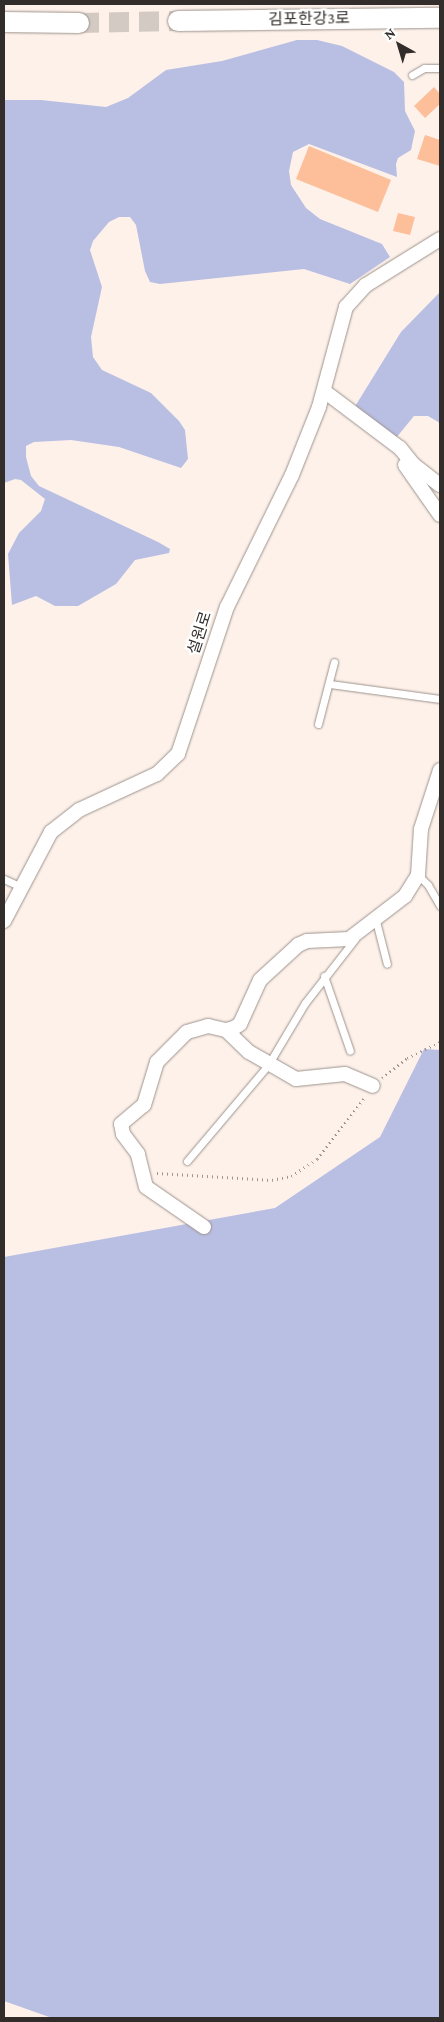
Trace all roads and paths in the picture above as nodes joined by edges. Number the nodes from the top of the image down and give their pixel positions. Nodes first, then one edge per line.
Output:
1 (440, 18) edge
2 (178, 21) tunnel mouth
3 (4, 22) edge
4 (79, 23) tunnel mouth
5 (440, 68) edge
6 (412, 75) dead end
7 (440, 239) edge
8 (324, 391) junction
9 (392, 443) junction
10 (440, 485) edge
11 (440, 515) edge
12 (334, 662) dead end
13 (330, 684) junction
14 (440, 699) edge
15 (318, 724) dead end
16 (440, 770) edge
17 (418, 876) junction
18 (4, 878) edge
19 (21, 887) junction
20 (440, 906) edge
21 (4, 921) edge
22 (376, 921) junction
23 (361, 932) junction
24 (387, 964) dead end
25 (324, 976) junction
26 (226, 1030) junction
27 (440, 1042) edge
28 (350, 1051) dead end
29 (268, 1065) junction
30 (373, 1086) junction
31 (188, 1161) dead end
32 (141, 1173) junction
33 (204, 1227) dead end

1 - 2 street, 김포한강3로
3 - 4 street
5 - 6 lane
7 - 8 street, 설원로
8 - 9 street
8 - 19 street, 설원로
9 - 10 street
9 - 11 street
12 - 13 lane
13 - 14 lane
13 - 15 lane
16 - 17 street
17 - 20 lane
17 - 22 street
18 - 19 lane
19 - 21 street, 설원로
22 - 23 street
22 - 24 lane
23 - 25 lane
23 - 26 street
25 - 28 lane
25 - 29 lane
26 - 29 street
26 - 32 street
27 - 30 path
29 - 30 street
29 - 31 lane
30 - 32 path
32 - 33 street

